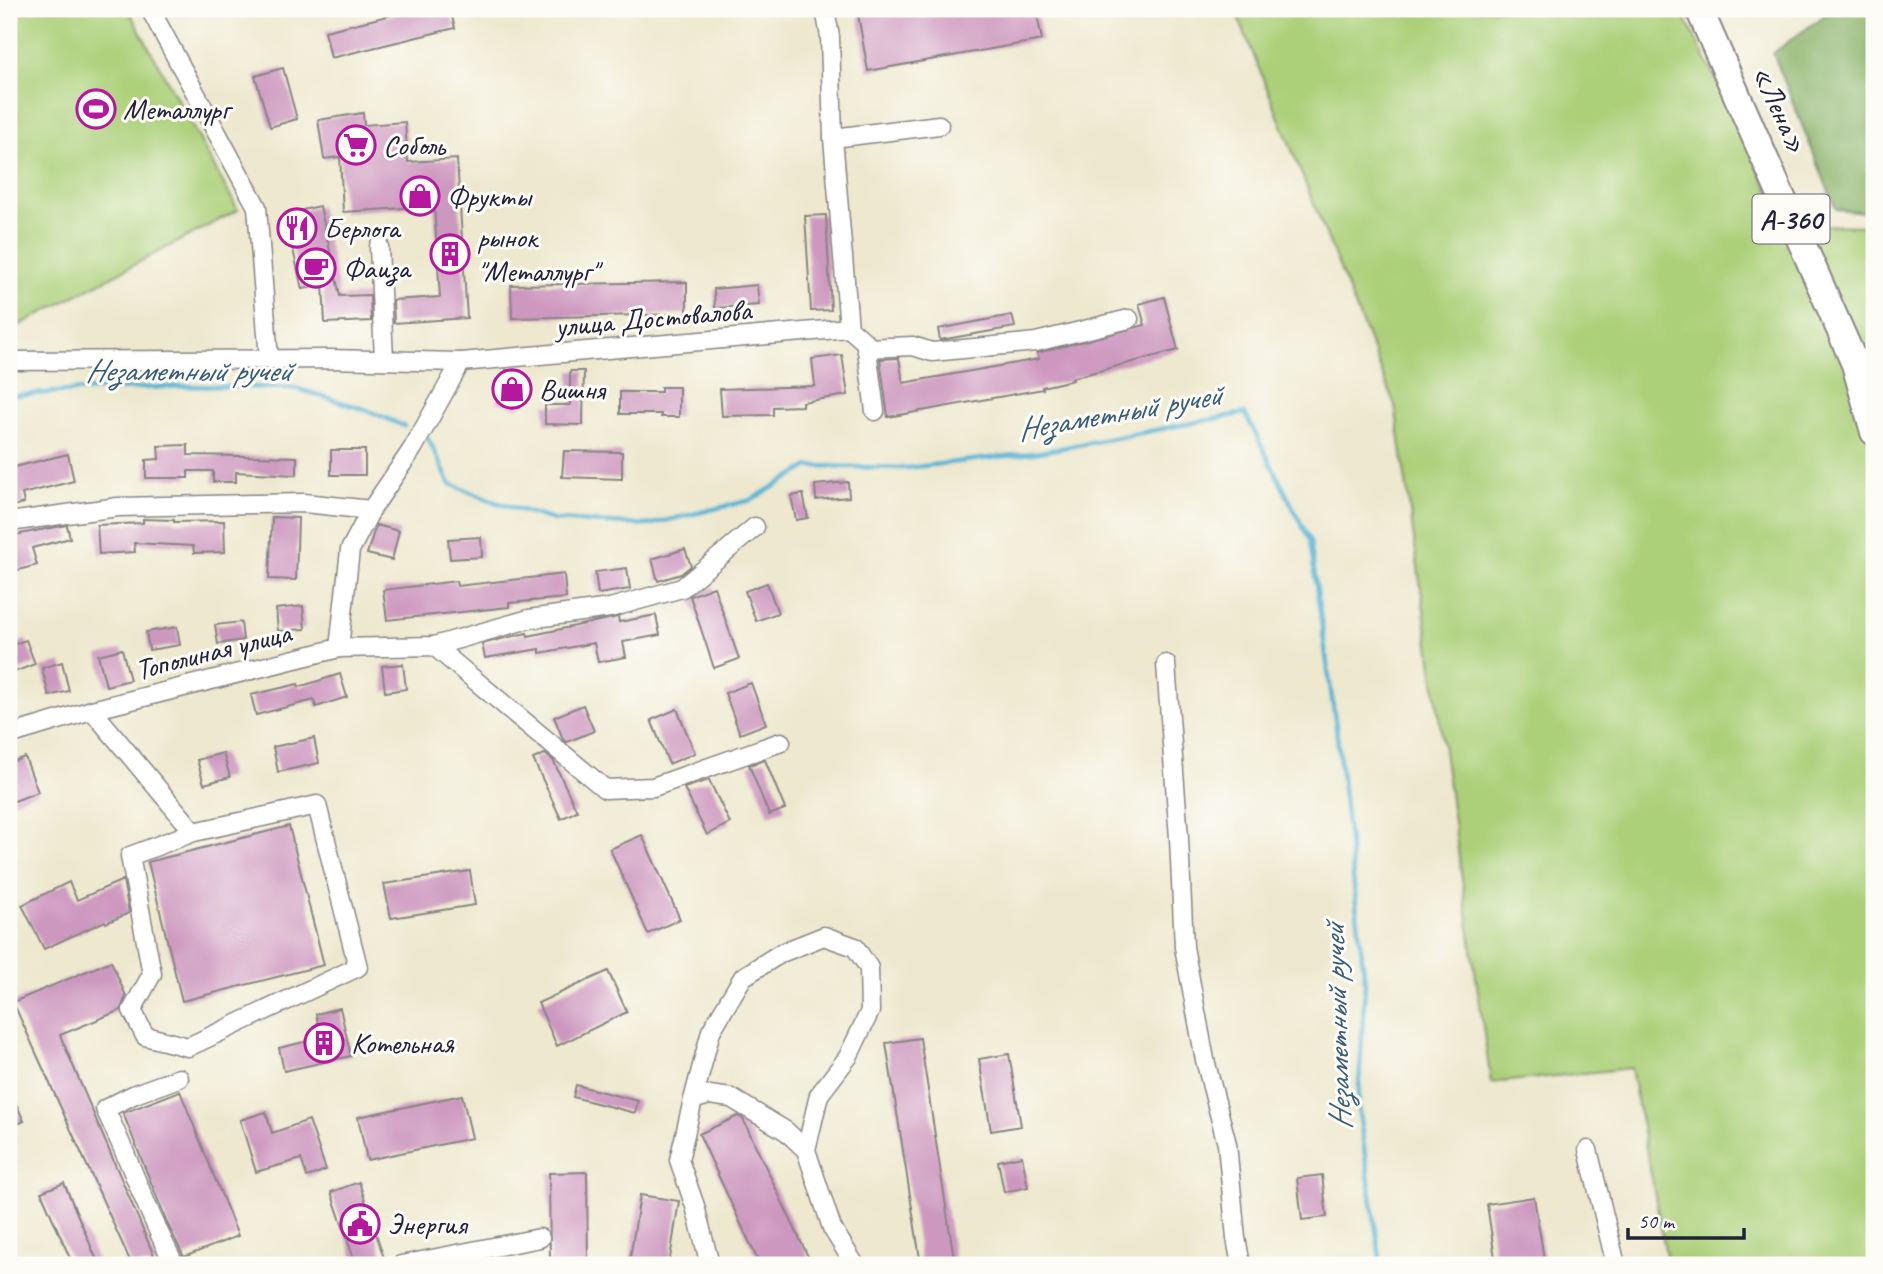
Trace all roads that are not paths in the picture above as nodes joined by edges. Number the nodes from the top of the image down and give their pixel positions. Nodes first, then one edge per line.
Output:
1 (150, 9) edge
2 (825, 9) edge
3 (1699, 9) edge
4 (939, 125) dead end
5 (833, 138) junction
6 (379, 246) dead end
7 (1129, 319) dead end
8 (849, 328) junction
9 (866, 348) junction
10 (269, 359) junction
11 (384, 360) junction
12 (9, 361) edge
13 (461, 362) junction
14 (874, 411) dead end
15 (1874, 432) edge
16 (371, 510) junction
17 (9, 522) edge
18 (754, 527) dead end
19 (434, 646) junction
20 (339, 648) junction
21 (1166, 664) dead end
22 (92, 710) junction
23 (9, 735) edge
24 (781, 742) dead end
25 (194, 832) junction
26 (179, 1078) dead end
27 (693, 1100) junction
28 (806, 1150) junction
29 (1588, 1150) dead end
30 (540, 1238) dead end
31 (175, 1265) edge
32 (401, 1265) edge
33 (710, 1265) edge
34 (855, 1265) edge
35 (1241, 1265) edge
36 (1616, 1265) edge

1 - 10 street
2 - 5 street
3 - 15 highway, «Лена» / А-360
4 - 5 street
5 - 8 street
6 - 11 street
7 - 9 street
8 - 9 street
8 - 13 street, улица Достовалова
9 - 14 street
10 - 11 street, улица Достовалова
10 - 12 street, улица Достовалова
11 - 13 street, улица Достовалова
13 - 16 street
16 - 17 street
16 - 20 street
18 - 19 street, Тополиная улица
19 - 20 street, Тополиная улица
19 - 24 street
20 - 22 street, Тополиная улица
21 - 35 street
22 - 23 street, Тополиная улица
22 - 25 street
25 - 25 street
26 - 31 street
27 - 28 street
27 - 28 street
27 - 33 street
28 - 34 street
29 - 36 street
30 - 32 street

